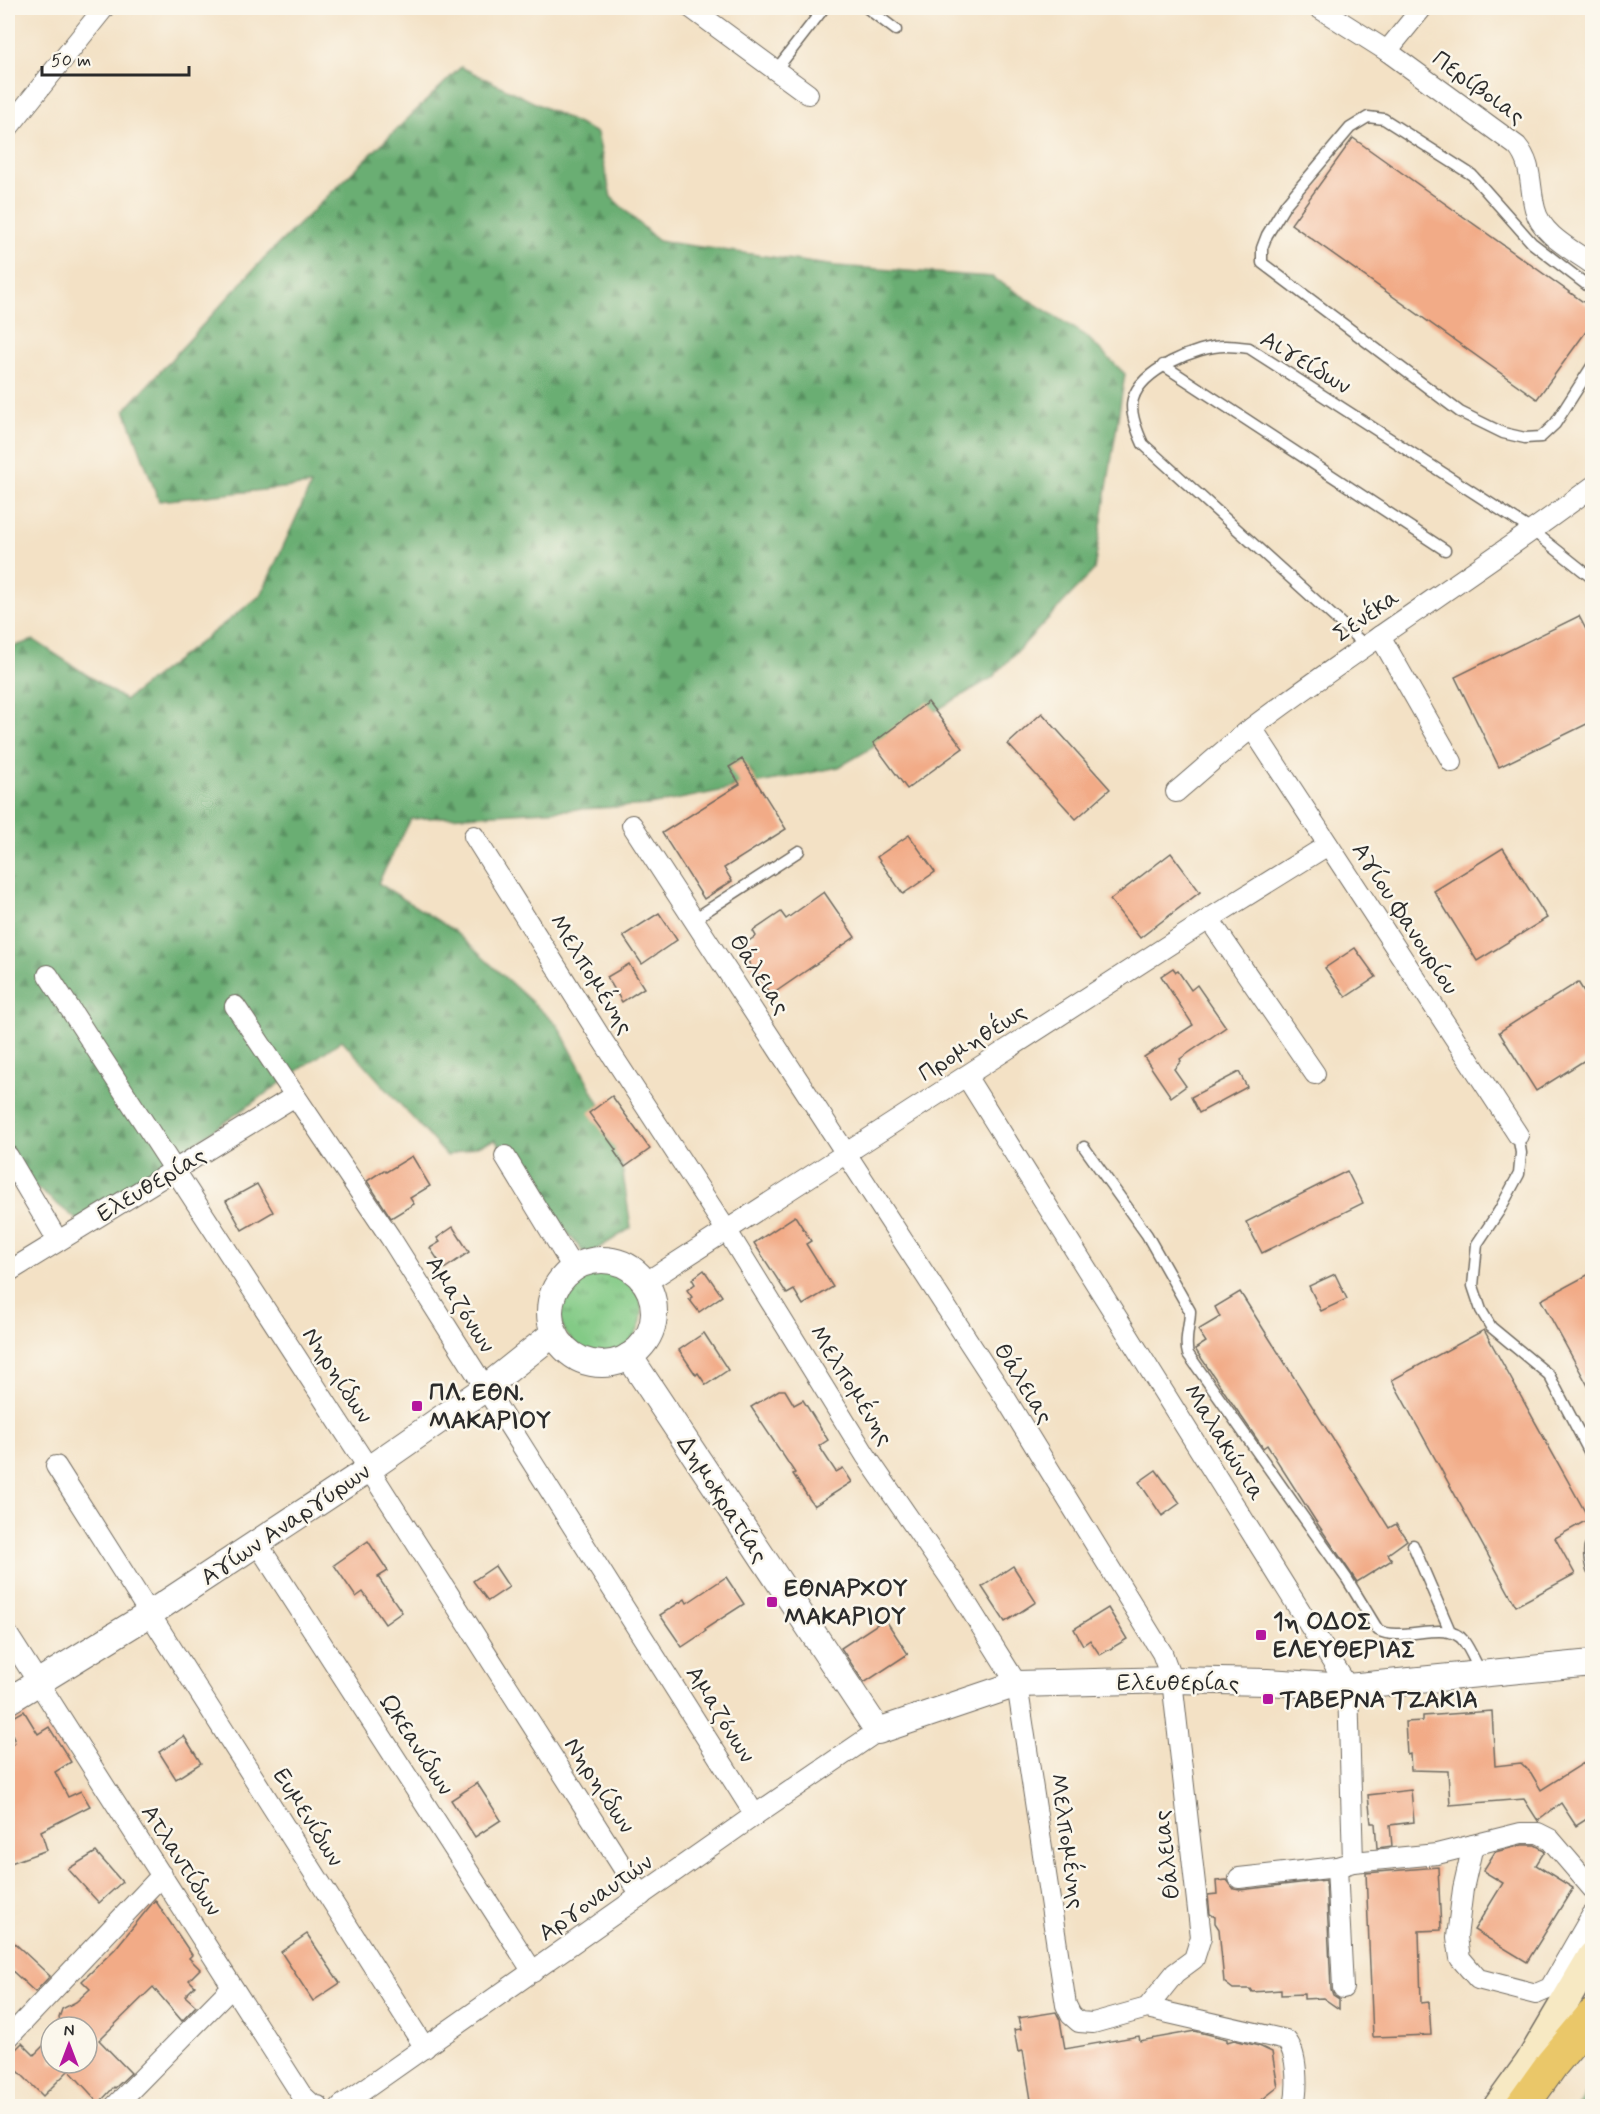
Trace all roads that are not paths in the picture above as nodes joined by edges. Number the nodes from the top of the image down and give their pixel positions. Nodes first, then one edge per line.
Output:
1 (104, 8) edge
2 (691, 8) edge
3 (824, 8) edge
4 (867, 8) edge
5 (1319, 8) edge
6 (1422, 8) edge
7 (896, 30) dead end
8 (1387, 51) junction
9 (776, 70) junction
10 (808, 94) dead end
11 (8, 128) edge
12 (1593, 264) edge
13 (1593, 290) edge
14 (1163, 365) junction
15 (1593, 366) edge
16 (1593, 487) edge
17 (1533, 531) junction
18 (1445, 550) dead end
19 (1593, 578) edge
20 (1373, 641) junction
21 (1252, 728) junction
22 (1452, 762) dead end
23 (1176, 792) dead end
24 (632, 825) dead end
25 (474, 836) dead end
26 (1328, 845) junction
27 (799, 851) dead end
28 (693, 919) junction
29 (1209, 919) junction
30 (48, 975) dead end
31 (235, 1006) dead end
32 (1315, 1074) dead end
33 (966, 1076) junction
34 (295, 1096) junction
35 (1518, 1135) joint
36 (1084, 1147) dead end
37 (845, 1154) junction
38 (8, 1156) edge
39 (505, 1156) dead end
40 (174, 1170) junction
41 (727, 1231) junction
42 (58, 1241) junction
43 (573, 1268) junction
44 (8, 1272) edge
45 (645, 1283) junction
46 (553, 1334) junction
47 (629, 1356) junction
48 (484, 1389) junction
49 (1593, 1457) edge
50 (56, 1466) dead end
51 (369, 1469) junction
52 (257, 1543) junction
53 (1593, 1543) edge
54 (1413, 1545) dead end
55 (1593, 1570) edge
56 (151, 1613) junction
57 (1450, 1631) junction
58 (8, 1635) edge
59 (1593, 1663) edge
60 (1482, 1675) junction
61 (1172, 1680) junction
62 (37, 1683) junction
63 (1017, 1684) junction
64 (1348, 1687) junction
65 (8, 1701) edge
66 (878, 1731) junction
67 (755, 1815) junction
68 (1473, 1845) junction
69 (1345, 1864) junction
70 (162, 1875) junction
71 (1239, 1878) dead end
72 (1593, 1888) edge
73 (641, 1896) junction
74 (1593, 1915) edge
75 (1593, 1956) edge
76 (533, 1972) junction
77 (232, 1987) junction
78 (1343, 1988) dead end
79 (1147, 2008) junction
80 (1593, 2016) edge
81 (1593, 2034) edge
82 (8, 2038) edge
83 (425, 2048) junction
84 (115, 2106) edge
85 (318, 2106) edge
86 (342, 2106) edge
87 (1294, 2106) edge
88 (1498, 2106) edge
89 (1522, 2106) edge
90 (1550, 2106) edge

1 - 11 street
2 - 9 street
3 - 9 lane
4 - 7 lane
5 - 8 street, Περίβοιας
6 - 8 street
8 - 12 street, Περίβοιας
9 - 10 street
13 - 15 lane
14 - 17 lane, Αιγείδων
14 - 18 lane
14 - 20 lane, Αιγείδων
16 - 17 street, Σενέκα
17 - 19 lane, Αιγείδων
17 - 20 street, Σενέκα
20 - 21 street, Σενέκα
20 - 22 street
21 - 23 street, Σενέκα
21 - 26 street, Αγίου Φανουρίου
24 - 28 street, Θάλειας
25 - 41 street, Μελπομένης
26 - 29 street, Προμηθέως
26 - 35 street, Αγίου Φανουρίου
27 - 28 lane
28 - 37 street, Θάλειας
29 - 32 street
29 - 33 street, Προμηθέως
30 - 40 street, Νηρηίδων
31 - 34 street, Αμαζόνων
33 - 37 street, Προμηθέως
33 - 64 street, Μαλακώντα
34 - 40 street, Ελευθερίας
34 - 48 street, Αμαζόνων
35 - 49 lane
36 - 57 lane
37 - 41 street, Προμηθέως
37 - 61 street, Θάλειας
38 - 42 street
39 - 43 street
40 - 42 street, Ελευθερίας
40 - 51 street, Νηρηίδων
41 - 45 street, Προμηθέως
41 - 63 street, Μελπομένης
42 - 44 street, Ελευθερίας
43 - 45 street
43 - 46 street
45 - 47 street
46 - 47 street
46 - 48 street, Αγίων Αναργύρων
47 - 66 street, Δημοκρατίας
48 - 51 street, Αγίων Αναργύρων
48 - 67 street, Αμαζόνων
50 - 56 street, Ευμενίδων
51 - 52 street, Αγίων Αναργύρων
51 - 73 street, Νηρηίδων
52 - 56 street, Αγίων Αναργύρων
52 - 76 street, Ωκεανίδων
53 - 55 lane
54 - 57 lane
56 - 62 street, Αγίων Αναργύρων
56 - 83 street, Ευμενίδων
57 - 60 lane
58 - 62 street, Ατλαντίδων
59 - 60 street, Ελευθερίας
60 - 64 street, Ελευθερίας
61 - 63 street, Ελευθερίας
61 - 64 street, Ελευθερίας
61 - 79 street, Θάλειας
62 - 65 street, Αγίων Αναργύρων
62 - 70 street, Ατλαντίδων
63 - 66 street, Ελευθερίας
63 - 79 street, Μελπομένης
64 - 69 street
66 - 67 street, Αργοναυτών
67 - 73 street, Αργοναυτών
68 - 69 street
68 - 72 street
68 - 74 street
69 - 71 street
69 - 78 street
70 - 77 street, Ατλαντίδων
70 - 82 street
73 - 76 street, Αργοναυτών
75 - 88 main road
76 - 83 street, Αργοναυτών
77 - 84 street
77 - 85 street, Ατλαντίδων
79 - 87 street
80 - 89 highway
81 - 90 highway
83 - 86 street, Αργοναυτών

